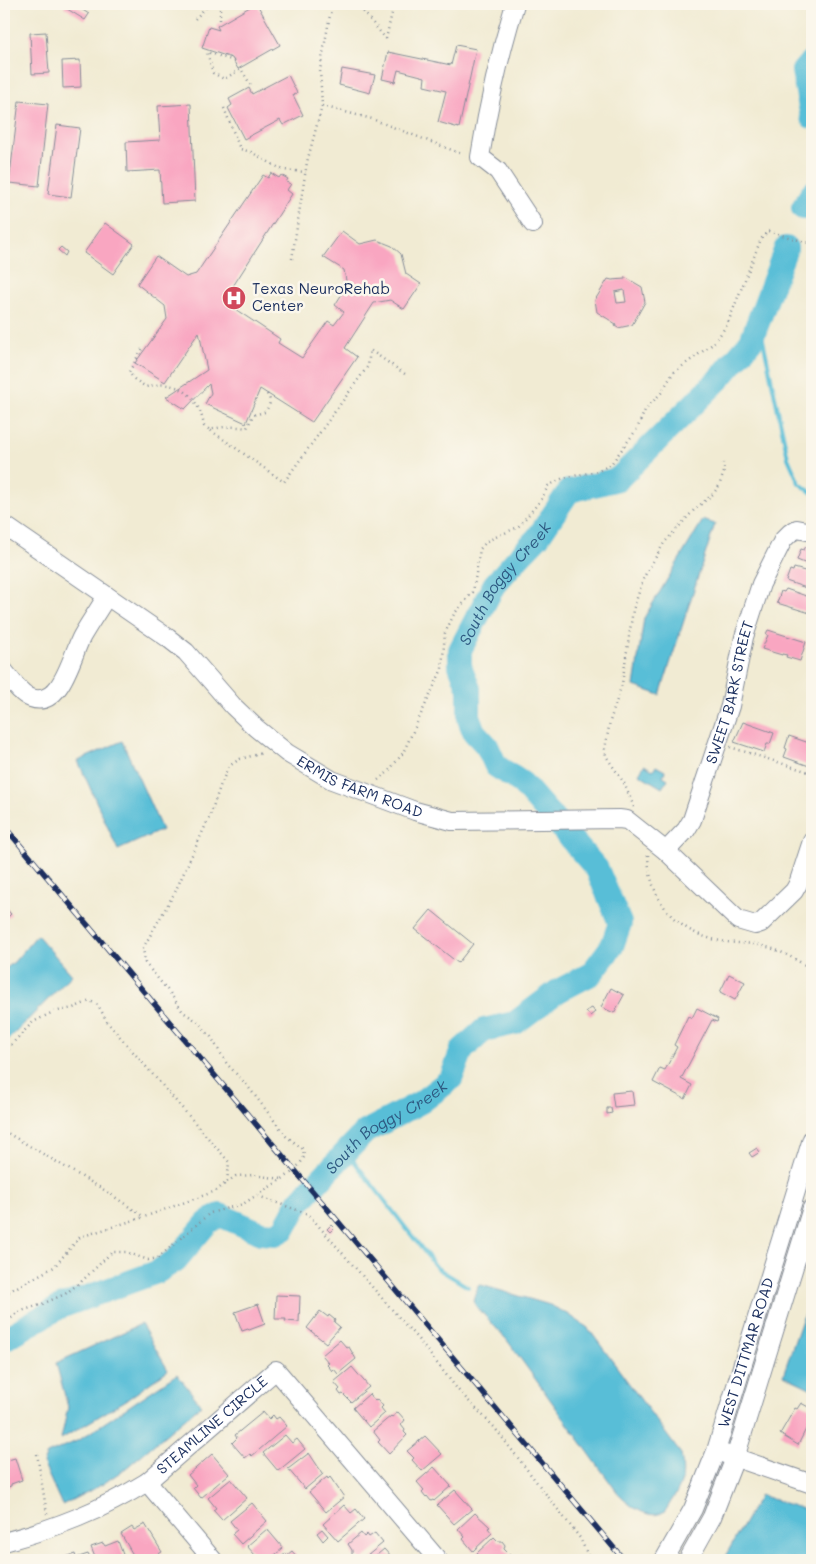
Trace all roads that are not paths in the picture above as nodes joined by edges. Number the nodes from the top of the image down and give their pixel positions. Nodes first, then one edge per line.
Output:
1 (515, 4) edge
2 (533, 224) dead end
3 (4, 525) edge
4 (812, 532) edge
5 (107, 596) junction
6 (4, 671) edge
7 (812, 841) edge
8 (666, 851) junction
9 (812, 1139) edge
10 (812, 1208) edge
11 (716, 1451) junction
12 (735, 1458) junction
13 (147, 1482) junction
14 (812, 1484) edge
15 (4, 1542) edge
16 (213, 1560) edge
17 (438, 1560) edge
18 (664, 1560) edge
19 (688, 1560) edge

1 - 2 street
3 - 5 street, ERMIS FARM ROAD
4 - 8 street, SWEET BARK STREET
5 - 6 street
5 - 8 street, ERMIS FARM ROAD
7 - 8 street, ERMIS FARM ROAD
9 - 11 street, WEST DITTMAR ROAD
10 - 12 street, WEST DITTMAR ROAD
11 - 12 street
11 - 18 street, WEST DITTMAR ROAD
12 - 14 street
12 - 19 street, WEST DITTMAR ROAD
13 - 15 street, STEAMLINE CIRCLE
13 - 16 street
13 - 17 street, STEAMLINE CIRCLE

